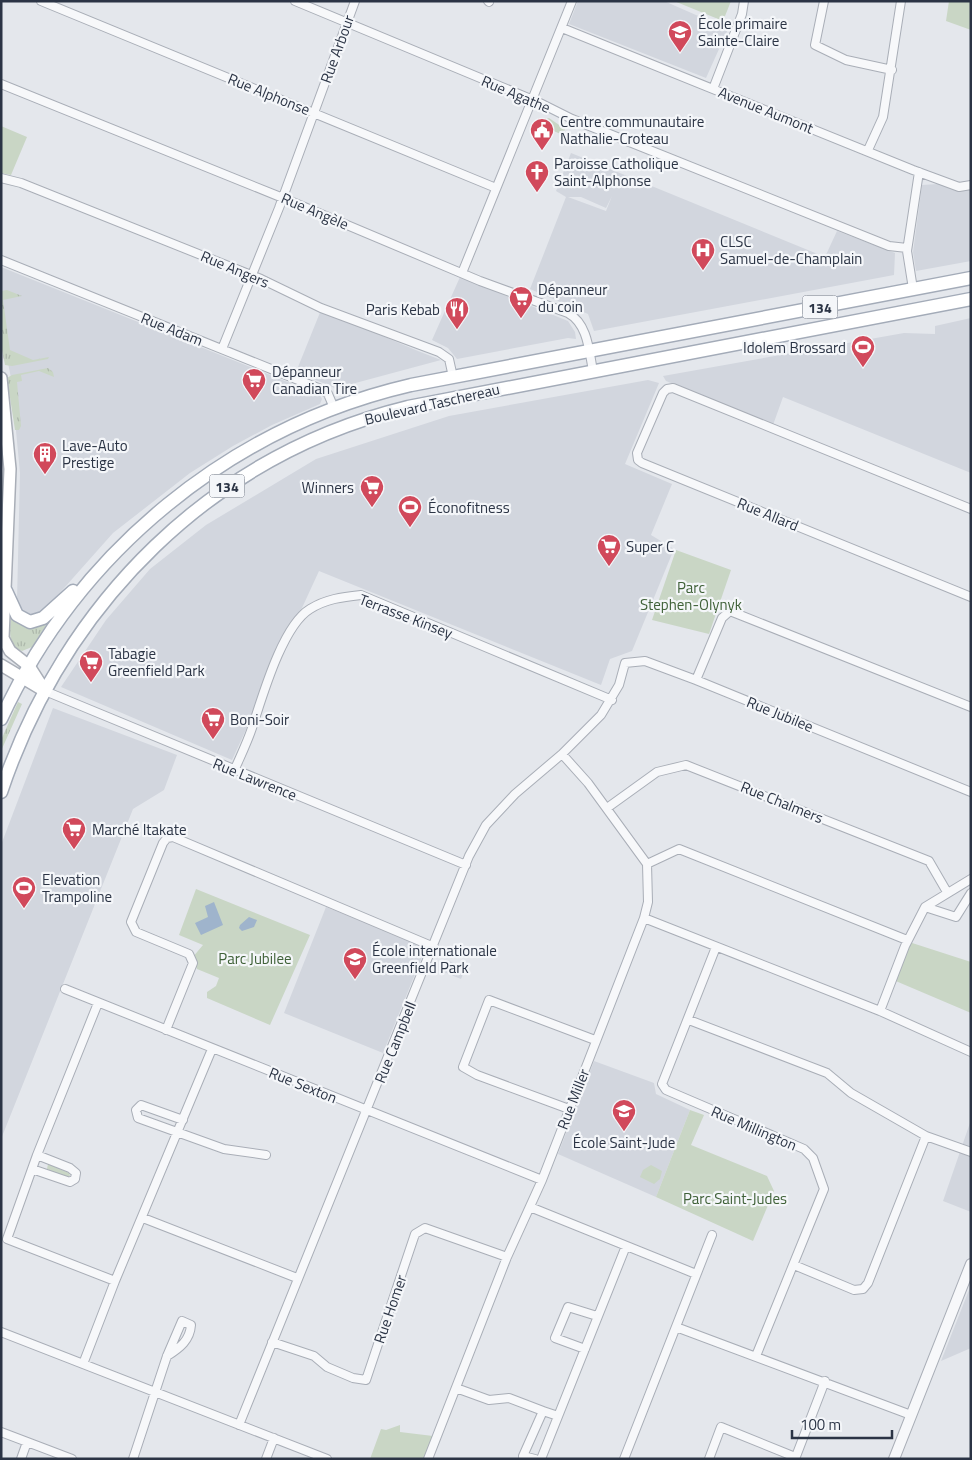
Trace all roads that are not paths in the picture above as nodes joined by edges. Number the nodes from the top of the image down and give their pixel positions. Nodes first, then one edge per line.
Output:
1 (41, 1) edge
2 (295, 1) edge
3 (355, 1) edge
4 (572, 1) edge
5 (744, 1) edge
6 (824, 1) edge
7 (901, 1) edge
8 (347, 22) junction
9 (562, 28) junction
10 (892, 70) junction
11 (1, 84) edge
12 (713, 89) junction
13 (532, 100) junction
14 (314, 112) junction
15 (868, 150) junction
16 (919, 172) junction
17 (1, 178) edge
18 (971, 185) edge
19 (496, 188) junction
20 (283, 198) junction
21 (907, 248) junction
22 (1, 260) edge
23 (462, 273) junction
24 (252, 276) junction
25 (971, 278) edge
26 (913, 289) junction
27 (971, 299) edge
28 (222, 349) junction
29 (589, 351) junction
30 (593, 371) junction
31 (452, 377) junction
32 (1, 378) edge
33 (334, 408) junction
34 (6, 471) edge
35 (971, 509) edge
36 (118, 548) junction
37 (6, 591) junction
38 (971, 598) edge
39 (1, 665) edge
40 (29, 666) junction
41 (21, 679) junction
42 (696, 680) junction
43 (45, 691) junction
44 (612, 700) junction
45 (971, 707) edge
46 (1, 719) edge
47 (562, 754) junction
48 (234, 771) junction
49 (1, 792) edge
50 (971, 792) edge
51 (607, 808) junction
52 (647, 864) junction
53 (466, 865) junction
54 (971, 879) edge
55 (947, 892) junction
56 (971, 893) edge
57 (925, 907) junction
58 (644, 918) junction
59 (907, 940) junction
60 (434, 947) junction
61 (716, 947) junction
62 (65, 989) dead end
63 (98, 1003) junction
64 (880, 1011) junction
65 (689, 1020) junction
66 (166, 1030) junction
67 (595, 1040) junction
68 (212, 1048) junction
69 (971, 1052) edge
70 (569, 1109) junction
71 (368, 1110) junction
72 (183, 1120) junction
73 (179, 1132) junction
74 (926, 1136) junction
75 (971, 1152) edge
76 (37, 1155) junction
77 (266, 1155) dead end
78 (32, 1169) junction
79 (542, 1180) junction
80 (530, 1207) junction
81 (143, 1218) junction
82 (712, 1235) dead end
83 (626, 1246) junction
84 (507, 1257) junction
85 (971, 1264) edge
86 (794, 1265) junction
87 (696, 1274) junction
88 (297, 1278) junction
89 (115, 1281) junction
90 (597, 1316) junction
91 (676, 1326) junction
92 (1, 1332) edge
93 (272, 1342) junction
94 (585, 1349) junction
95 (167, 1356) dead end
96 (756, 1356) junction
97 (83, 1364) junction
98 (825, 1382) junction
99 (456, 1388) junction
100 (156, 1392) junction
101 (543, 1411) junction
102 (911, 1415) junction
103 (558, 1416) junction
104 (239, 1424) junction
105 (1, 1432) edge
106 (274, 1438) junction
107 (28, 1442) junction
108 (795, 1458) edge
109 (21, 1459) edge
110 (72, 1459) edge
111 (133, 1459) edge
112 (266, 1459) edge
113 (328, 1459) edge
114 (428, 1459) edge
115 (535, 1459) edge
116 (541, 1459) edge
117 (624, 1459) edge
118 (709, 1459) edge
119 (894, 1459) edge

1 - 14 street, Rue Alphonse
2 - 8 street, Rue Agathe
3 - 8 street, Rue Arbour
4 - 9 street
5 - 12 street
6 - 10 street
7 - 10 street
8 - 13 street, Rue Agathe
8 - 14 street, Rue Arbour
9 - 12 street, Avenue Aumont
9 - 13 street
10 - 15 street
11 - 20 street, Rue Angèle
12 - 15 street, Avenue Aumont
13 - 19 street
13 - 21 street, Rue Agathe
14 - 19 street, Rue Alphonse
14 - 20 street, Rue Arbour
15 - 16 street, Avenue Aumont
16 - 18 street, Avenue Aumont
16 - 21 street
17 - 24 street, Rue Angers
19 - 23 street
20 - 23 street, Rue Angèle
20 - 24 street, Rue Arbour
21 - 26 street
22 - 28 street, Rue Adam
23 - 29 street, Rue Angèle
24 - 28 street, Rue Arbour
24 - 31 street, Rue Angers
25 - 26 main road, Boulevard Taschereau / 134
26 - 29 main road, Boulevard Taschereau / 134
27 - 30 main road, Boulevard Taschereau / 134
28 - 33 street, Rue Adam
29 - 30 street, Rue Angèle
29 - 31 main road, Boulevard Taschereau / 134
30 - 43 main road, Boulevard Taschereau / 134
31 - 33 main road, Boulevard Taschereau / 134
32 - 34 main road
33 - 36 main road, Boulevard Taschereau / 134
34 - 37 main road
35 - 38 street, Rue Allard
36 - 37 main road
36 - 40 main road, Boulevard Taschereau / 134
37 - 40 main road
39 - 41 main road
40 - 41 main road, Boulevard Taschereau / 134
40 - 43 main road
41 - 43 main road
41 - 46 main road, Boulevard Taschereau / 134
42 - 44 street, Rue Jubilee
42 - 45 street
42 - 50 street, Rue Jubilee
43 - 48 street, Rue Lawrence
43 - 49 main road, Boulevard Taschereau / 134
44 - 47 street, Rue Campbell
44 - 48 street, Terrasse Kinsey
47 - 51 street
47 - 53 street, Rue Campbell
48 - 53 street, Rue Lawrence
51 - 52 street
51 - 55 street, Rue Chalmers
52 - 58 street, Rue Miller
52 - 59 street
53 - 60 street, Rue Campbell
54 - 55 street
55 - 57 street
56 - 57 street
57 - 59 street
58 - 61 street
58 - 67 street, Rue Miller
59 - 64 street
60 - 66 street
60 - 71 street, Rue Campbell
61 - 64 street
61 - 65 street, Rue Millington
62 - 63 street, Rue Sexton
63 - 66 street, Rue Sexton
63 - 76 street
64 - 69 street
65 - 74 street
65 - 86 street, Rue Millington
66 - 68 street, Rue Sexton
67 - 70 street, Rue Miller
67 - 70 street
68 - 71 street, Rue Sexton
68 - 72 street
70 - 79 street, Rue Miller
71 - 79 street, Rue Sexton
71 - 88 street, Rue Campbell
72 - 73 street
72 - 73 street
73 - 77 street
73 - 81 street
74 - 75 street
74 - 86 street
76 - 78 street
76 - 78 street
78 - 89 street
79 - 80 street, Rue Miller
80 - 83 street
80 - 84 street, Rue Miller
81 - 88 street
81 - 89 street
82 - 87 street
83 - 87 street
83 - 90 street
84 - 93 street, Rue Homer
84 - 99 street, Rue Miller
85 - 102 street
86 - 96 street, Rue Millington
87 - 91 street
88 - 93 street, Rue Campbell
89 - 97 street
90 - 94 street
90 - 94 street
91 - 96 street
91 - 117 street
92 - 97 street
93 - 104 street, Rue Campbell
94 - 103 street
95 - 100 street
96 - 98 street
97 - 100 street
98 - 102 street
98 - 108 street
99 - 101 street
99 - 114 street, Rue Miller
100 - 104 street
100 - 111 street
101 - 103 street
101 - 115 street
102 - 119 street
103 - 116 street
104 - 106 street
105 - 107 street
106 - 112 street
106 - 113 street
107 - 109 street
107 - 110 street
108 - 118 street

